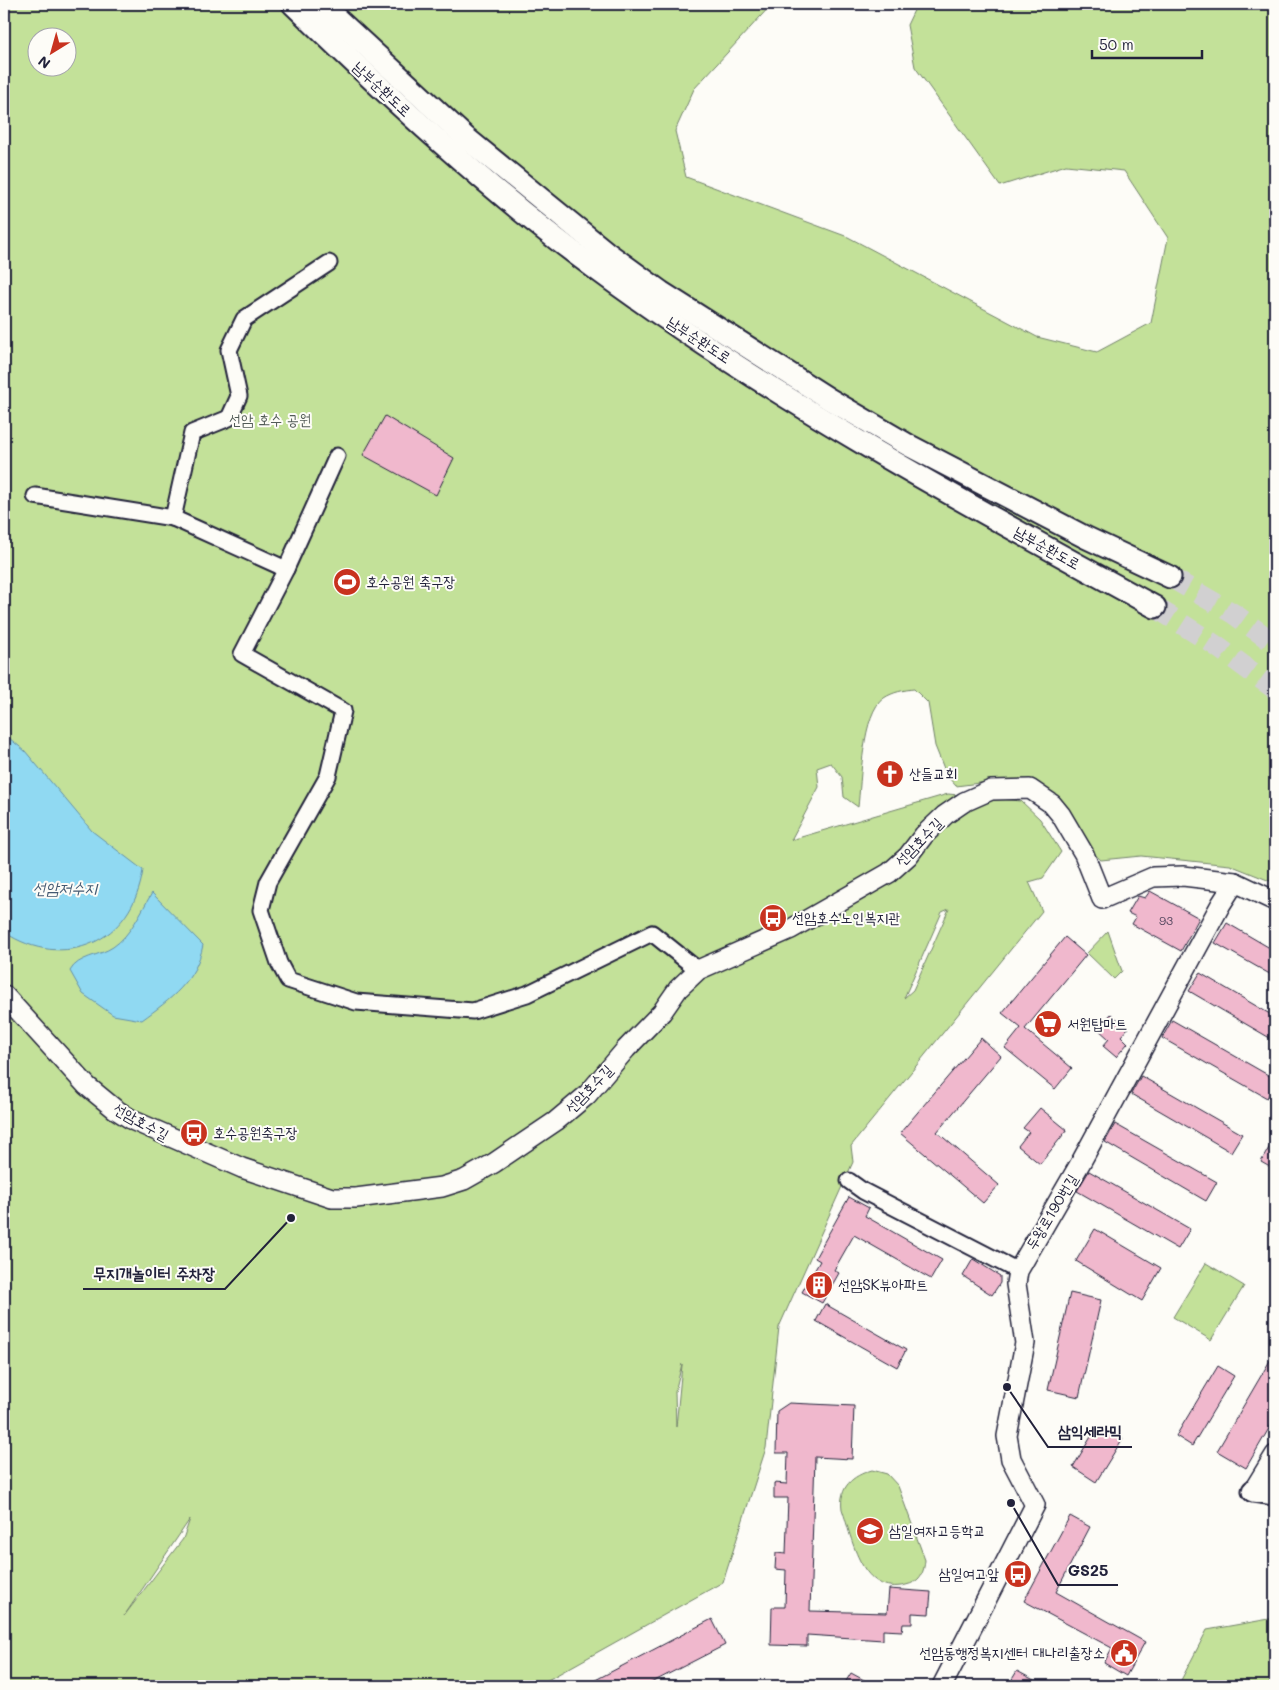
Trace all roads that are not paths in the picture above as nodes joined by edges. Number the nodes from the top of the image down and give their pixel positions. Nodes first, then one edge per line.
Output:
1 (293, 4) edge
2 (321, 4) edge
3 (329, 263) dead end
4 (337, 456) dead end
5 (35, 496) dead end
6 (173, 518) junction
7 (286, 569) junction
8 (1170, 577) tunnel mouth
9 (1155, 607) tunnel mouth
10 (1235, 882) junction
11 (1275, 901) edge
12 (698, 970) junction
13 (4, 995) edge
14 (849, 1181) dead end
15 (1018, 1271) junction
16 (1275, 1455) edge
17 (1253, 1491) joint
18 (1275, 1494) edge
19 (942, 1686) edge

1 - 9 main road, 남부순환도로
2 - 8 main road, 남부순환도로
3 - 6 street
4 - 7 street
5 - 6 street
6 - 7 street
7 - 12 street
10 - 11 street
10 - 12 street, 선암호수길
10 - 15 street, 두왕로190번길
12 - 13 street, 선암호수길
14 - 15 street
15 - 19 street, 두왕로190번길
16 - 17 street
17 - 18 main road

